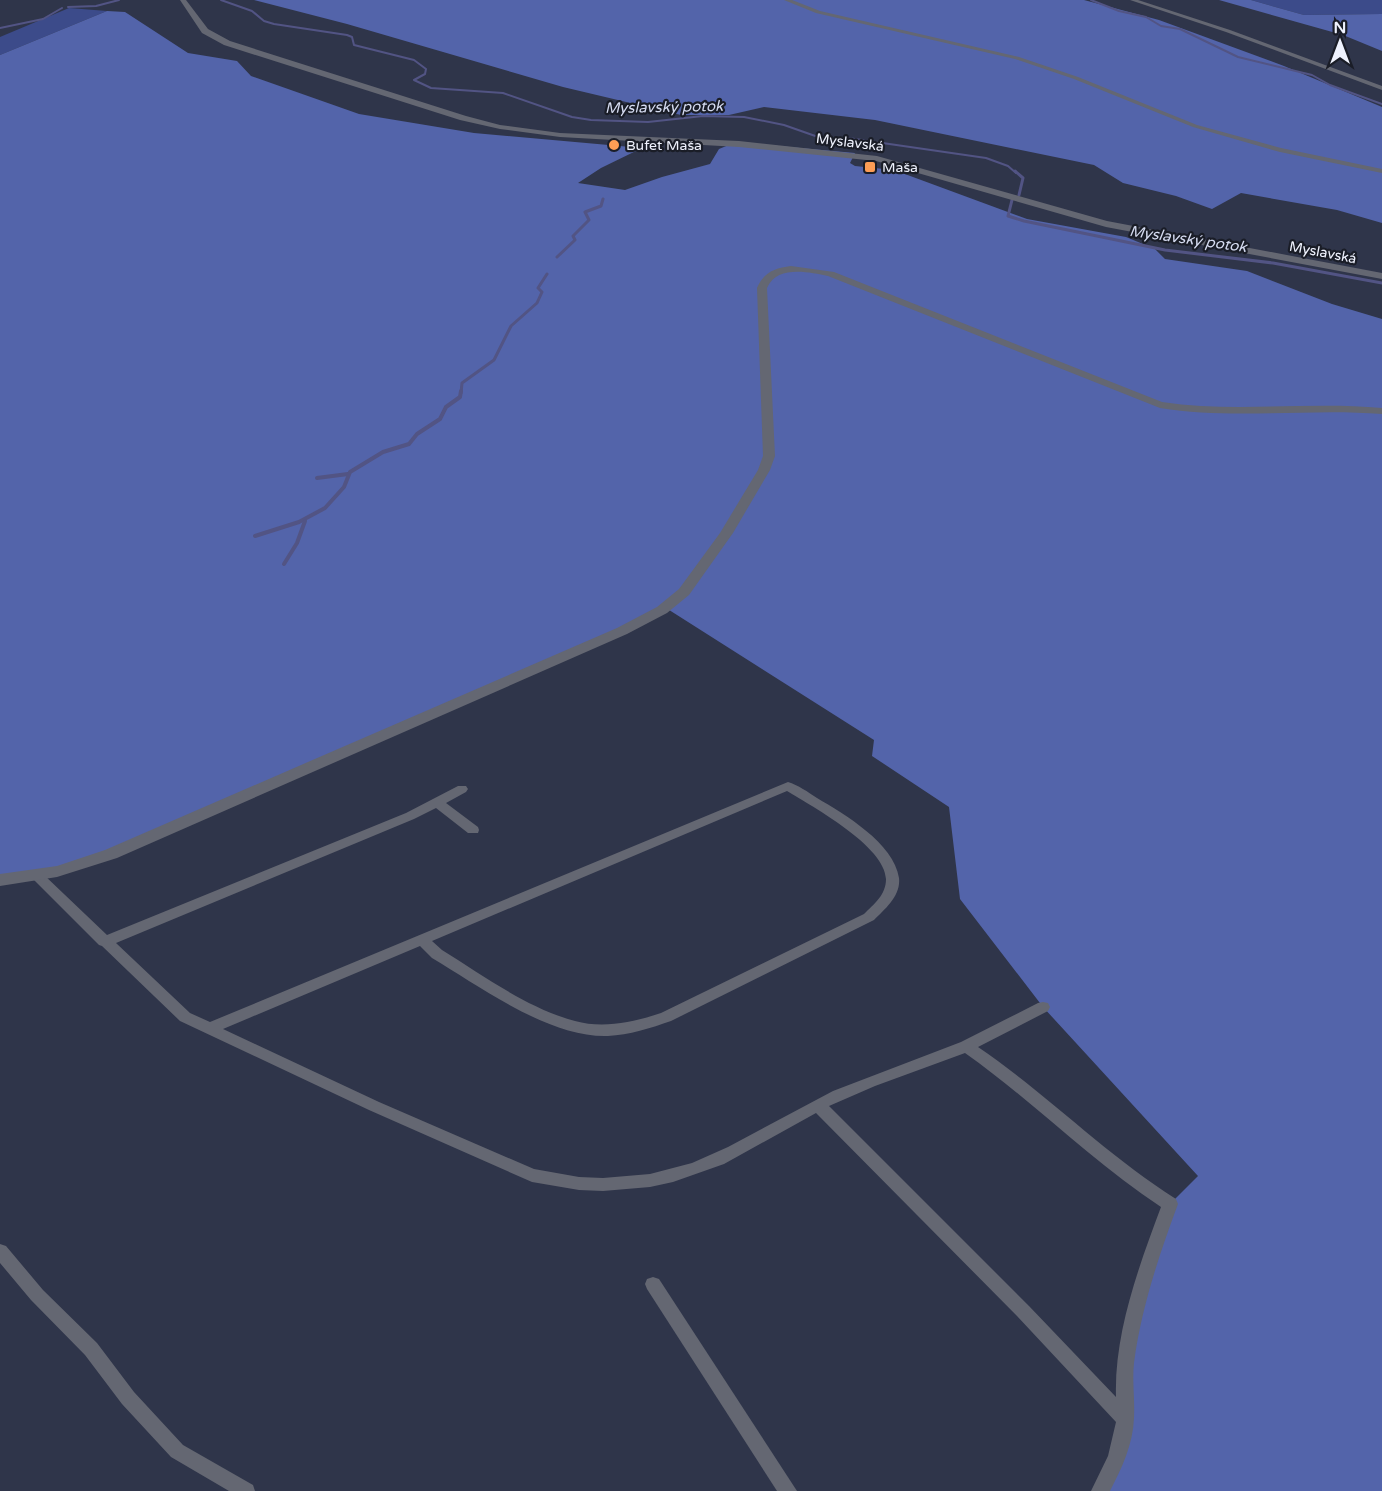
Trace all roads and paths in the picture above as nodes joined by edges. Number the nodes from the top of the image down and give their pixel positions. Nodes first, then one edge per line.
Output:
1 (183, 0) edge
2 (787, 0) edge
3 (1133, 0) edge
4 (1382, 88) edge
5 (1382, 171) edge
6 (1382, 276) edge
7 (1382, 411) edge
8 (462, 789) dead end
9 (437, 802) junction
10 (473, 830) dead end
11 (38, 877) junction
12 (0, 881) edge
13 (423, 941) junction
14 (104, 942) junction
15 (1043, 1007) dead end
16 (208, 1029) junction
17 (966, 1046) junction
18 (818, 1105) junction
19 (0, 1251) edge
20 (653, 1284) dead end
21 (1125, 1419) junction
22 (246, 1491) edge
23 (788, 1491) edge
24 (1100, 1491) edge

1 - 6 street, Myslavská
2 - 5 street
3 - 4 street
7 - 11 street
8 - 9 street
9 - 10 street
9 - 14 street
11 - 12 street
11 - 14 street
13 - 13 street
13 - 16 street
14 - 16 street
15 - 17 street
16 - 18 street
17 - 18 street
17 - 21 street
18 - 21 street
19 - 22 street
20 - 23 street
21 - 24 street

